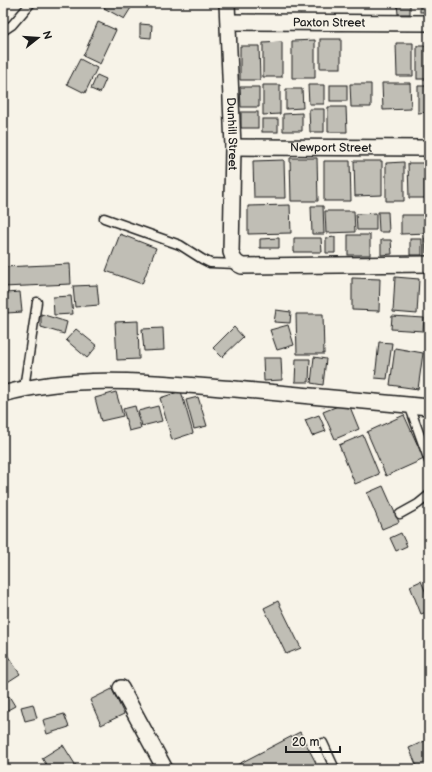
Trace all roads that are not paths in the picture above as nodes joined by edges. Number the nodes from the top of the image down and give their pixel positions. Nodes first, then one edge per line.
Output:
1 (31, 3) edge
2 (227, 3) edge
3 (229, 22) junction
4 (429, 23) edge
5 (3, 31) edge
6 (233, 146) junction
7 (429, 148) edge
8 (104, 218) dead end
9 (237, 264) junction
10 (429, 264) edge
11 (36, 302) dead end
12 (24, 388) junction
13 (3, 394) edge
14 (409, 405) junction
15 (429, 407) edge
16 (429, 461) edge
17 (429, 495) edge
18 (400, 514) dead end
19 (121, 688) dead end
20 (323, 743) dead end
21 (165, 769) edge
22 (335, 769) edge

1 - 5 lane
2 - 3 street, Dunhill Street
3 - 4 street, Paxton Street
3 - 6 street, Dunhill Street
6 - 7 street, Newport Street
6 - 9 street, Dunhill Street
8 - 9 lane
9 - 10 street
11 - 12 lane
12 - 13 street
12 - 14 street
14 - 15 street
14 - 16 lane
17 - 18 lane
19 - 21 street
20 - 22 lane

